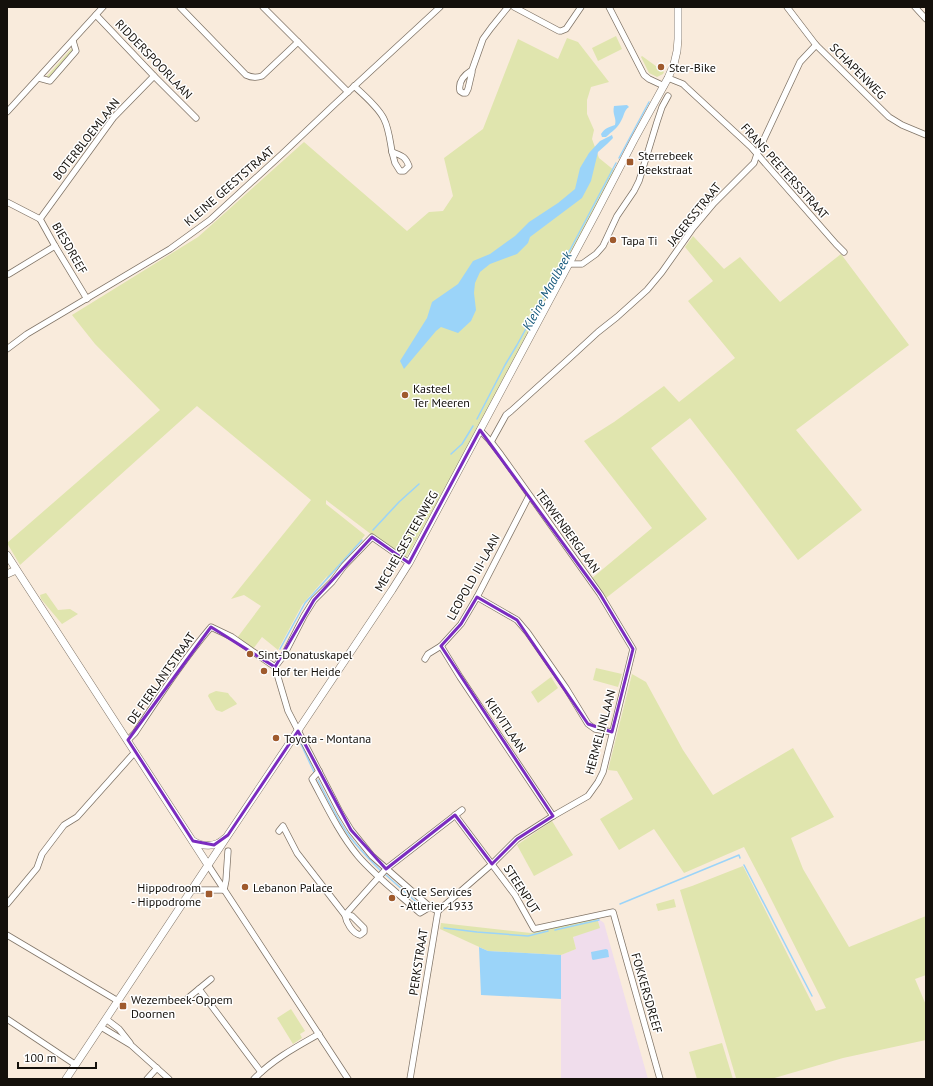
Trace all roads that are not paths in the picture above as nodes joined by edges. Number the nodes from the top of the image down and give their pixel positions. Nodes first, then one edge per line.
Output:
1 (104, 7) edge
2 (180, 7) edge
3 (263, 7) edge
4 (440, 7) edge
5 (508, 7) edge
6 (514, 7) edge
7 (581, 7) edge
8 (608, 7) edge
9 (678, 7) edge
10 (787, 7) edge
11 (915, 7) edge
12 (96, 15) junction
13 (926, 19) edge
14 (73, 41) junction
15 (298, 42) junction
16 (816, 45) junction
17 (472, 70) dead end
18 (154, 76) junction
19 (39, 78) junction
20 (668, 78) junction
21 (354, 86) junction
22 (664, 86) junction
23 (348, 92) junction
24 (668, 96) dead end
25 (7, 112) edge
26 (196, 118) dead end
27 (926, 134) edge
28 (392, 152) dead end
29 (757, 154) junction
30 (7, 202) edge
31 (40, 219) junction
32 (54, 246) junction
33 (844, 252) dead end
34 (569, 264) junction
35 (8, 274) dead end
36 (87, 299) junction
37 (7, 348) edge
38 (480, 430) junction
39 (491, 442) junction
40 (530, 496) junction
41 (7, 555) edge
42 (409, 563) junction
43 (16, 570) junction
44 (7, 574) edge
45 (477, 597) junction
46 (441, 646) junction
47 (633, 649) joint
48 (425, 659) dead end
49 (275, 667) junction
50 (298, 731) junction
51 (612, 732) junction
52 (128, 740) junction
53 (135, 752) junction
54 (319, 771) junction
55 (462, 810) dead end
56 (455, 815) junction
57 (553, 816) junction
58 (279, 831) dead end
59 (228, 835) junction
60 (193, 841) junction
61 (228, 851) dead end
62 (492, 864) junction
63 (208, 865) junction
64 (386, 869) junction
65 (378, 876) junction
66 (192, 890) junction
67 (224, 890) junction
68 (7, 904) edge
69 (430, 907) junction
70 (438, 911) junction
71 (613, 912) joint
72 (7, 935) edge
73 (211, 979) dead end
74 (199, 989) junction
75 (188, 998) dead end
76 (118, 1001) junction
77 (7, 1019) edge
78 (106, 1019) junction
79 (101, 1027) junction
80 (319, 1034) junction
81 (131, 1045) junction
82 (76, 1065) junction
83 (157, 1068) junction
84 (261, 1072) junction
85 (66, 1079) edge
86 (147, 1079) edge
87 (169, 1079) edge
88 (254, 1079) edge
89 (348, 1079) edge
90 (410, 1079) edge
91 (660, 1079) edge

1 - 12 street
2 - 15 street
3 - 15 street
4 - 21 street, KLEINE GEESTSTRAAT
5 - 17 street
6 - 7 street
8 - 22 street
9 - 20 main road, MECHELSESTEENWEG
10 - 16 street, SCHAPENWEG
11 - 13 street
12 - 14 street
12 - 18 street, RIDDERSPOORLAAN
14 - 19 street
14 - 19 street
15 - 23 street
16 - 27 street, SCHAPENWEG
16 - 29 street, JAGERSSTRAAT
18 - 26 street, RIDDERSPOORLAAN
18 - 31 street, BOTERBLOEMLAAN
19 - 25 street
20 - 22 main road, MECHELSESTEENWEG
20 - 29 street, FRANS PEETERSSTRAAT
21 - 23 street, KLEINE GEESTSTRAAT
21 - 28 street
22 - 34 main road, MECHELSESTEENWEG
23 - 36 street, KLEINE GEESTSTRAAT
24 - 34 street
29 - 33 street, FRANS PEETERSSTRAAT
29 - 39 street, JAGERSSTRAAT
30 - 31 street, BIESDREEF
31 - 32 street, BIESDREEF
32 - 35 street
32 - 36 street, BIESDREEF
34 - 38 main road, MECHELSESTEENWEG
36 - 37 street, KLEINE GEESTSTRAAT
38 - 39 street, TERWENBERGLAAN
38 - 42 main road, MECHELSESTEENWEG
39 - 40 street, TERWENBERGLAAN
40 - 45 street, LEOPOLD III-LAAN
40 - 47 street, TERWENBERGLAAN
41 - 43 main road
42 - 49 street
42 - 50 main road, MECHELSESTEENWEG
43 - 44 main road
43 - 52 main road
45 - 46 street, LEOPOLD III-LAAN
45 - 51 street
46 - 48 street, LEOPOLD III-LAAN
46 - 57 street, KIEVITLAAN
47 - 51 street, HERMELIJNLAAN
49 - 50 street
49 - 52 street, DE FIERLANTSTRAAT
50 - 54 street
50 - 59 main road, MECHELSESTEENWEG
51 - 57 street, HERMELIJNLAAN
52 - 53 main road
53 - 60 main road
53 - 68 street
54 - 64 street
54 - 65 street
55 - 56 street
56 - 62 street, STEENPUT
56 - 64 street
57 - 62 street, HERMELIJNLAAN
58 - 65 street
59 - 60 main road
59 - 63 main road, MECHELSESTEENWEG
60 - 63 main road
61 - 67 street
62 - 70 street, HERMELIJNLAAN
62 - 71 street, STEENPUT
63 - 66 main road, MECHELSESTEENWEG
63 - 67 street
64 - 65 street
64 - 69 street
65 - 69 street
66 - 67 street
66 - 76 main road, MECHELSESTEENWEG
67 - 80 street
69 - 70 street
70 - 90 street, PERKSTRAAT
71 - 91 street, FOKKERSDREEF
72 - 76 street
73 - 74 street
74 - 75 street
74 - 84 street
76 - 78 main road, MECHELSESTEENWEG
77 - 82 street
78 - 79 main road, MECHELSESTEENWEG
78 - 81 street
79 - 81 street
79 - 82 main road, MECHELSESTEENWEG
80 - 84 street
80 - 89 street
81 - 83 street
82 - 85 main road, MECHELSESTEENWEG
83 - 86 street
83 - 87 street
84 - 88 street

